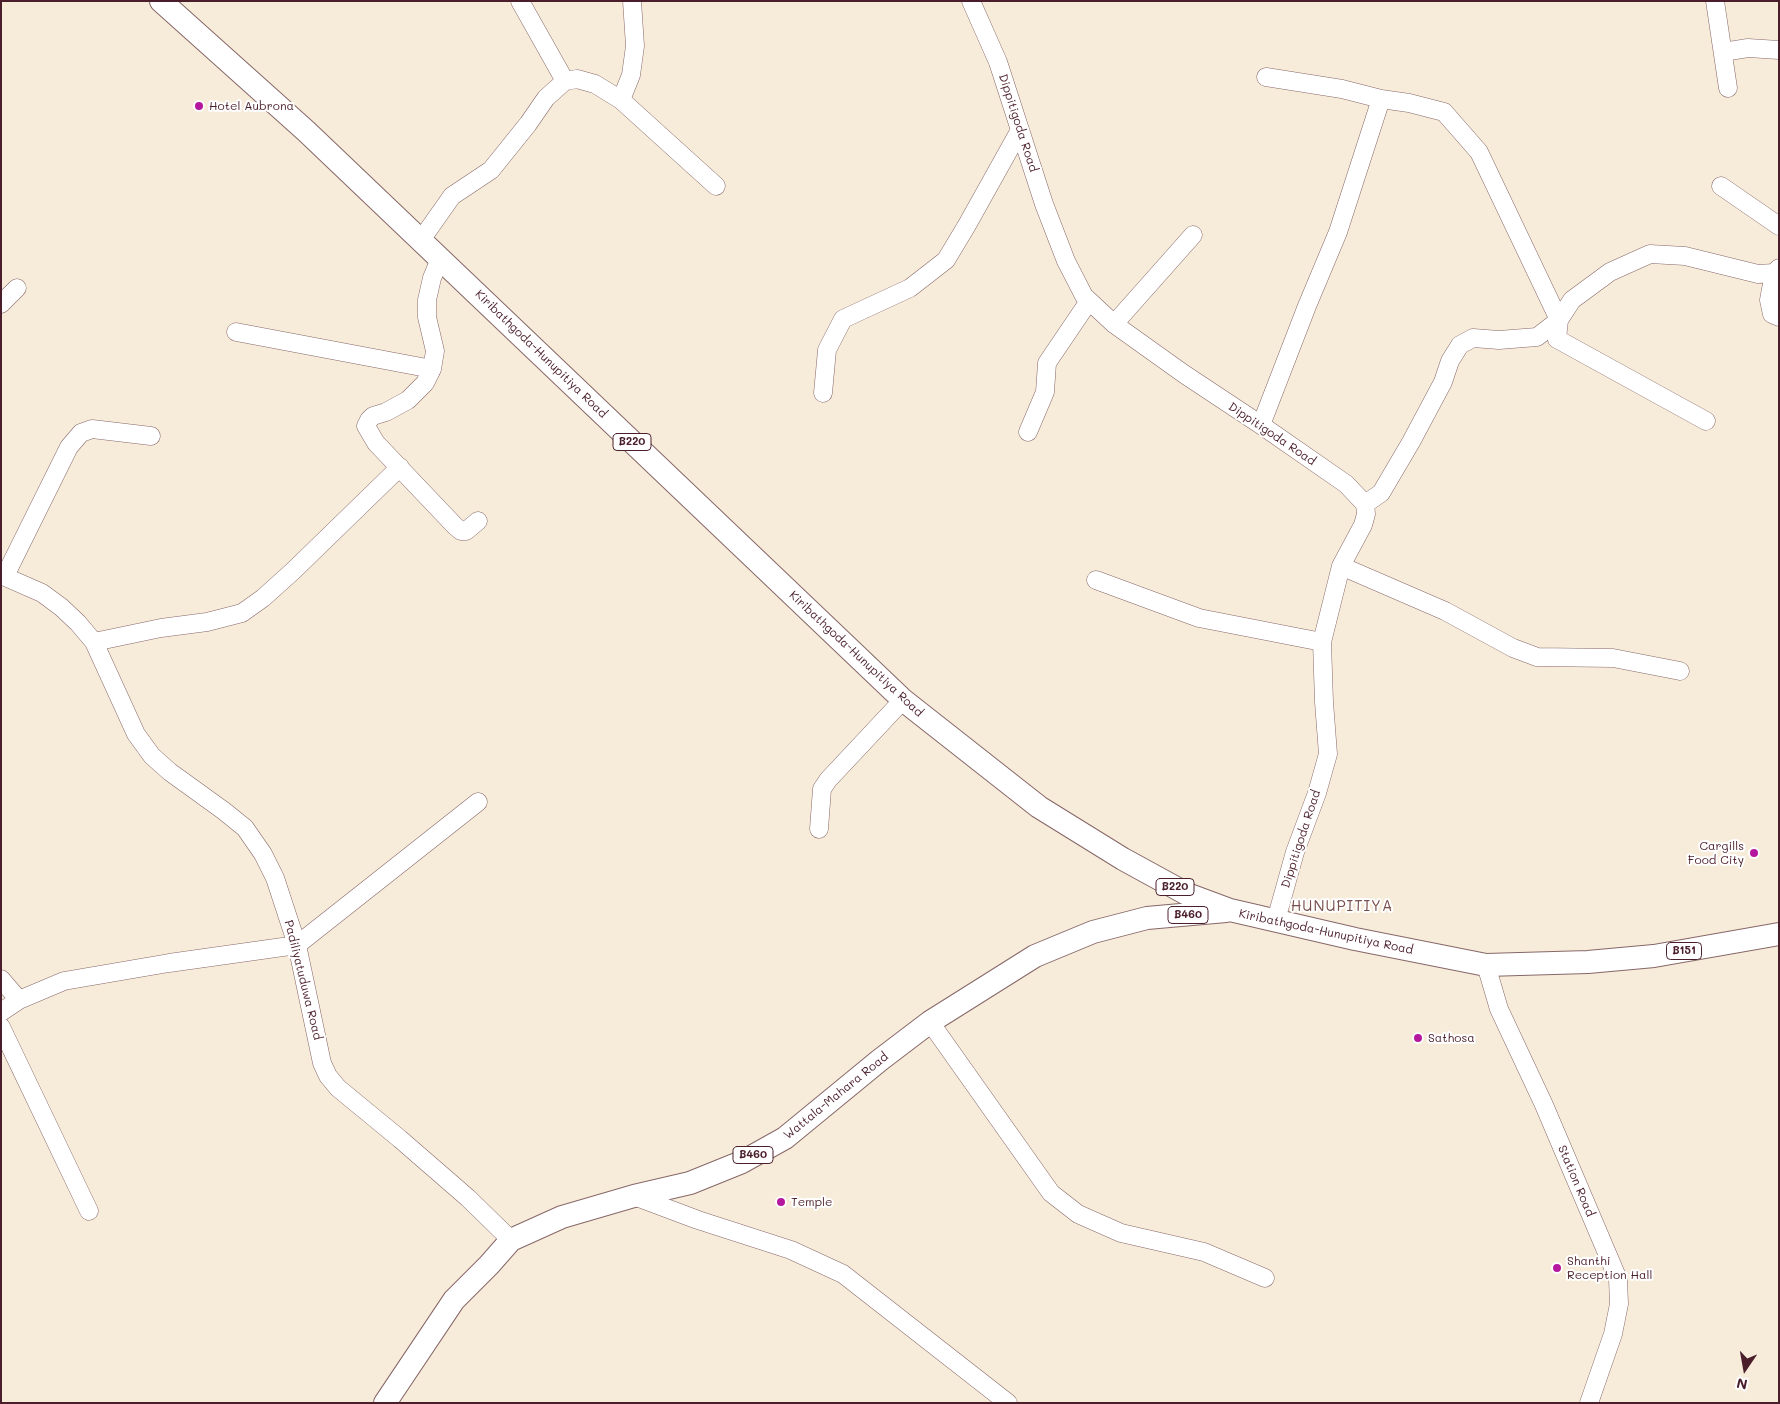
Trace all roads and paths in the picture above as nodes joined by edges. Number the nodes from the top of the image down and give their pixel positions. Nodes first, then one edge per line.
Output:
1 (161, 1) edge
2 (520, 1) edge
3 (632, 1) edge
4 (971, 1) edge
5 (1715, 1) edge
6 (1779, 50) edge
7 (1723, 52) junction
8 (1266, 77) dead end
9 (565, 82) junction
10 (1728, 88) dead end
11 (621, 100) junction
12 (1382, 100) junction
13 (1020, 130) junction
14 (716, 186) dead end
15 (1721, 186) dead end
16 (1779, 226) edge
17 (1193, 235) dead end
18 (421, 240) junction
19 (440, 259) junction
20 (1776, 271) edge
21 (17, 288) dead end
22 (1089, 301) junction
23 (1, 304) edge
24 (1779, 317) edge
25 (1559, 320) junction
26 (1114, 324) junction
27 (236, 332) dead end
28 (432, 369) junction
29 (823, 393) dead end
30 (1706, 421) dead end
31 (1261, 425) junction
32 (1028, 432) dead end
33 (151, 436) dead end
34 (400, 467) junction
35 (1365, 504) junction
36 (478, 521) dead end
37 (1341, 566) junction
38 (3, 576) edge
39 (1096, 580) dead end
40 (94, 642) junction
41 (1322, 642) junction
42 (1680, 671) dead end
43 (903, 700) junction
44 (478, 802) dead end
45 (819, 829) dead end
46 (1230, 910) junction
47 (1276, 920) junction
48 (1779, 934) edge
49 (297, 945) junction
50 (1486, 965) junction
51 (1, 979) edge
52 (19, 1000) junction
53 (1, 1012) edge
54 (930, 1022) junction
55 (1, 1027) edge
56 (634, 1196) junction
57 (89, 1211) dead end
58 (511, 1240) junction
59 (1265, 1278) dead end
60 (385, 1403) edge
61 (1008, 1403) edge
62 (1589, 1403) edge

1 - 18 main road, Kiribathgoda-Hunupitiya Road / B220
2 - 9 street
3 - 11 street
4 - 13 street, Dippitigoda Road
5 - 7 street
6 - 7 street
7 - 10 street
8 - 12 street
9 - 11 street
9 - 18 street
11 - 14 street
12 - 25 street
12 - 31 street
13 - 22 street, Dippitigoda Road
13 - 29 street
15 - 16 street
17 - 26 street
18 - 19 main road, Kiribathgoda-Hunupitiya Road / B220
19 - 28 street
19 - 43 main road, Kiribathgoda-Hunupitiya Road / B220
20 - 24 street
20 - 25 street
21 - 23 street
22 - 26 street, Dippitigoda Road
22 - 32 street
25 - 30 street
25 - 35 street
26 - 31 street, Dippitigoda Road
27 - 28 street
28 - 34 street
31 - 35 street, Dippitigoda Road
33 - 38 street
34 - 36 street
34 - 40 street
35 - 37 street, Dippitigoda Road
37 - 41 street, Dippitigoda Road
37 - 42 street
38 - 40 street, Padiliyatuduwa Road
39 - 41 street
40 - 49 street, Padiliyatuduwa Road
41 - 47 street, Dippitigoda Road
43 - 45 street
43 - 46 main road, Kiribathgoda-Hunupitiya Road / B220
44 - 49 street
46 - 47 main road, Kiribathgoda-Hunupitiya Road / B151
46 - 54 main road, Wattala-Mahara Road / B460
47 - 50 main road, Kiribathgoda-Hunupitiya Road / B151
48 - 50 main road, Kiribathgoda-Hunupitiya Road / B151
49 - 52 street
49 - 58 street, Padiliyatuduwa Road
50 - 62 street, Station Road
51 - 52 street
52 - 53 street
54 - 56 main road, Wattala-Mahara Road / B460
54 - 59 street
55 - 57 street
56 - 58 main road, Wattala-Mahara Road / B460
56 - 61 street
58 - 60 main road, Wattala-Mahara Road / B460

